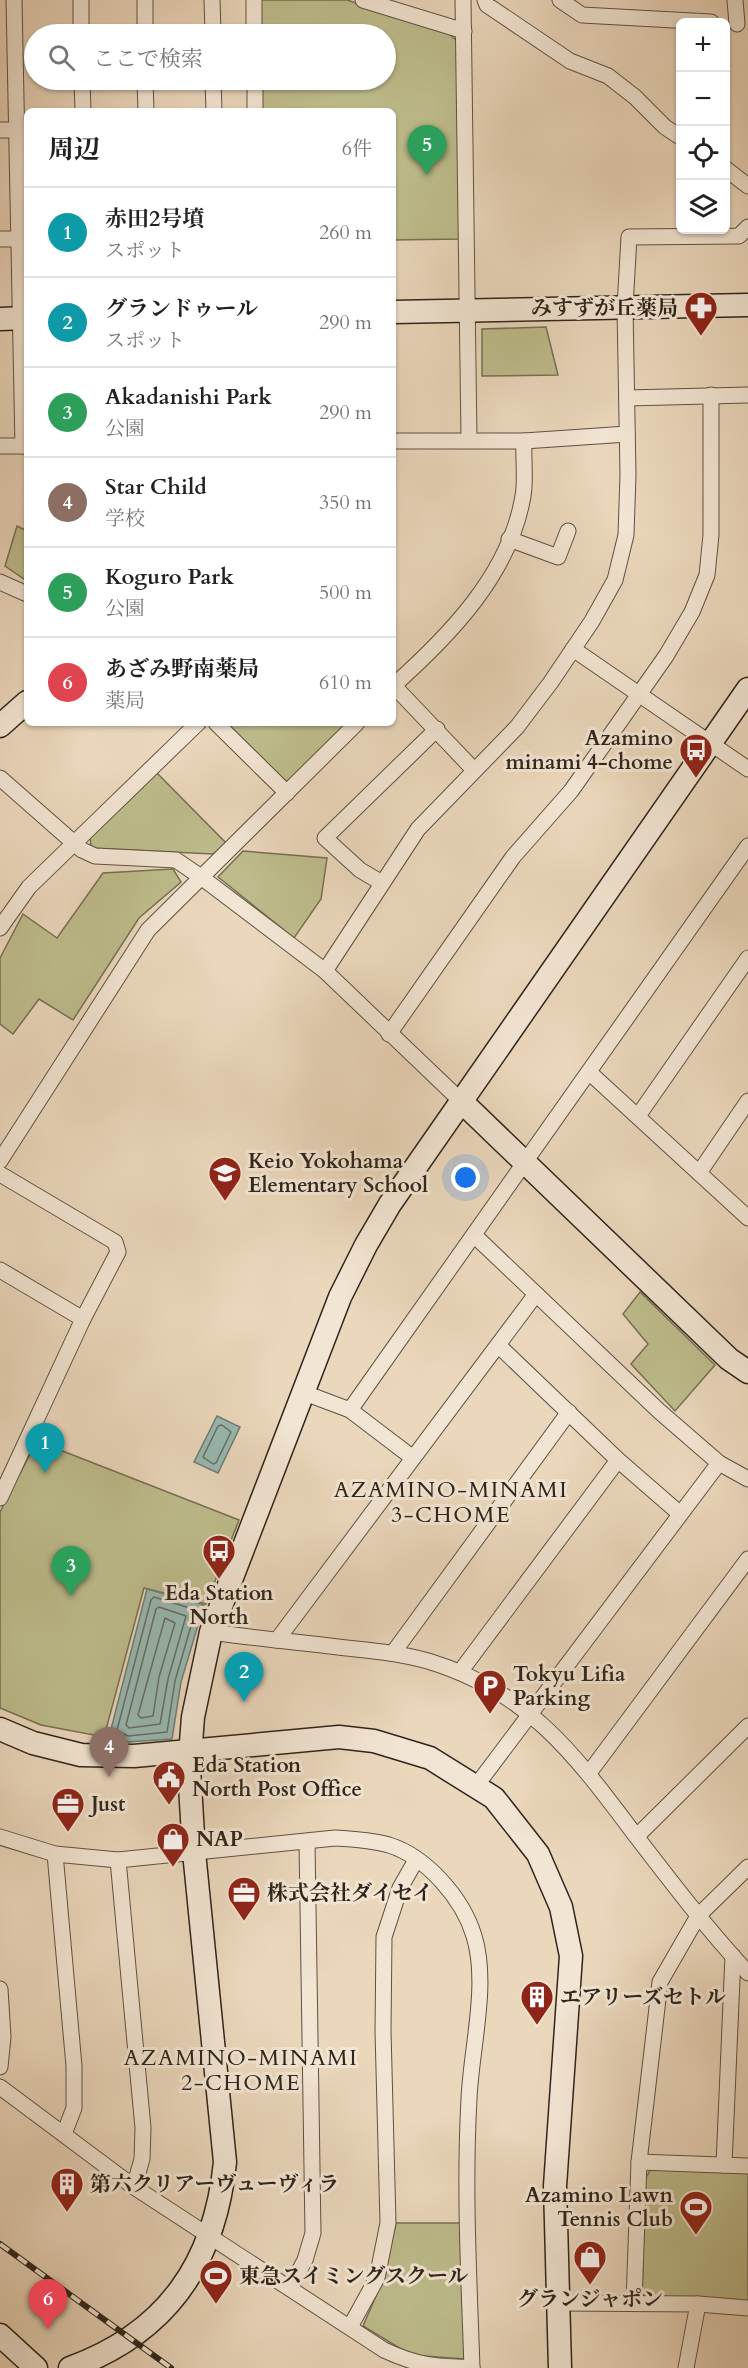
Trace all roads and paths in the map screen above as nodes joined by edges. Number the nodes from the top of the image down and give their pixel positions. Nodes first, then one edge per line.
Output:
1 (14, 0) edge
2 (81, 0) edge
3 (144, 0) edge
4 (212, 0) edge
5 (254, 0) edge
6 (363, 0) edge
7 (463, 0) edge
8 (485, 0) edge
9 (560, 0) edge
10 (735, 0) edge
11 (676, 20) edge
12 (81, 24) edge
13 (145, 24) edge
14 (213, 24) edge
15 (254, 24) edge
16 (737, 24) edge
17 (464, 31) junction
18 (82, 90) edge
19 (145, 90) edge
20 (213, 90) edge
21 (255, 90) edge
22 (83, 108) edge
23 (146, 108) edge
24 (214, 108) edge
25 (255, 108) edge
26 (0, 130) edge
27 (21, 130) edge
28 (676, 134) edge
29 (730, 172) edge
30 (748, 186) edge
31 (748, 227) edge
32 (0, 239) edge
33 (23, 239) edge
34 (748, 305) edge
35 (625, 307) junction
36 (468, 311) junction
37 (396, 312) edge
38 (16, 318) edge
39 (711, 395) junction
40 (748, 395) edge
41 (627, 398) junction
42 (24, 432) edge
43 (627, 434) junction
44 (469, 439) junction
45 (524, 441) junction
46 (396, 443) edge
47 (0, 446) edge
48 (24, 446) edge
49 (568, 531) dead end
50 (509, 539) junction
51 (0, 582) edge
52 (24, 593) edge
53 (573, 649) junction
54 (396, 683) edge
55 (396, 689) edge
56 (748, 689) edge
57 (640, 694) junction
58 (24, 705) edge
59 (0, 726) edge
60 (195, 726) edge
61 (219, 726) edge
62 (354, 726) edge
63 (438, 729) junction
64 (711, 745) junction
65 (748, 769) edge
66 (474, 770) junction
67 (0, 778) edge
68 (286, 793) junction
69 (72, 844) junction
70 (748, 846) edge
71 (201, 877) junction
72 (382, 884) junction
73 (0, 928) edge
74 (748, 958) edge
75 (325, 971) junction
76 (389, 1034) junction
77 (590, 1072) junction
78 (461, 1101) junction
79 (748, 1102) edge
80 (638, 1116) junction
81 (0, 1161) edge
82 (525, 1163) junction
83 (699, 1173) junction
84 (0, 1174) edge
85 (748, 1218) edge
86 (475, 1236) junction
87 (0, 1270) edge
88 (536, 1294) junction
89 (83, 1319) junction
90 (499, 1346) junction
91 (748, 1372) edge
92 (302, 1392) junction
93 (350, 1410) junction
94 (569, 1412) junction
95 (0, 1457) edge
96 (413, 1458) junction
97 (618, 1460) junction
98 (719, 1463) junction
99 (14, 1466) junction
100 (748, 1479) edge
101 (0, 1498) edge
102 (679, 1513) junction
103 (748, 1559) edge
104 (211, 1632) junction
105 (277, 1640) junction
106 (393, 1653) junction
107 (460, 1672) junction
108 (532, 1714) junction
109 (748, 1726) edge
110 (0, 1729) edge
111 (190, 1749) junction
112 (589, 1773) junction
113 (476, 1786) junction
114 (636, 1836) junction
115 (0, 1838) edge
116 (307, 1842) junction
117 (194, 1852) junction
118 (55, 1854) junction
119 (118, 1860) junction
120 (416, 1860) junction
121 (748, 1867) edge
122 (698, 1916) junction
123 (742, 1963) edge
124 (0, 1989) edge
125 (0, 2067) edge
126 (0, 2087) edge
127 (64, 2134) junction
128 (639, 2162) junction
129 (724, 2165) junction
130 (748, 2166) edge
131 (134, 2187) junction
132 (210, 2236) junction
133 (290, 2288) junction
134 (557, 2302) junction
135 (634, 2303) junction
136 (698, 2304) junction
137 (748, 2308) edge
138 (350, 2327) junction
139 (0, 2335) edge
140 (31, 2363) edge
141 (472, 2367) edge
142 (70, 2368) edge
143 (561, 2368) edge
144 (686, 2368) edge

1 - 27 street
2 - 12 street
3 - 13 street
4 - 14 street
5 - 15 street
6 - 17 street
7 - 17 street
8 - 28 street
9 - 11 street
10 - 16 street
17 - 36 street
18 - 22 street
19 - 23 street
20 - 24 street
21 - 25 street
26 - 27 street
27 - 33 street
29 - 30 street
31 - 35 street
32 - 33 street
33 - 38 street
34 - 35 street
35 - 36 street
35 - 41 street
36 - 37 street
36 - 44 street
38 - 42 street
39 - 40 street
39 - 41 street
39 - 57 street
41 - 43 street
43 - 45 street
43 - 53 street
44 - 45 street
44 - 46 street
45 - 50 street
47 - 48 street
49 - 50 street
50 - 54 street
51 - 52 street
53 - 57 street
53 - 66 street
55 - 63 street
56 - 64 street
57 - 64 street
57 - 76 street
58 - 59 street
60 - 69 street
61 - 68 street
62 - 68 street
63 - 66 street
63 - 72 street
64 - 65 street
64 - 78 street
66 - 72 street
67 - 69 street
68 - 71 street
69 - 71 street
69 - 73 street
70 - 77 street
71 - 75 street
71 - 81 street
72 - 75 street
74 - 80 street
75 - 76 street
76 - 78 street
77 - 80 street
77 - 82 street
78 - 82 street
78 - 92 street
79 - 83 street
80 - 83 street
82 - 86 street
82 - 91 street
83 - 85 street
84 - 89 street
86 - 88 street
86 - 93 street
87 - 89 street
88 - 90 street
88 - 98 street
89 - 99 street
90 - 94 street
90 - 96 street
92 - 93 street
92 - 104 street
93 - 96 street
94 - 97 street
94 - 106 street
95 - 99 street
96 - 105 street
97 - 102 street
97 - 107 street
98 - 100 street
98 - 102 street
99 - 101 street
102 - 108 street
103 - 112 street
104 - 105 street
104 - 111 street
105 - 106 street
106 - 107 street
107 - 108 street
108 - 112 street
108 - 113 street
109 - 114 street
110 - 111 street
111 - 113 street
111 - 117 street
112 - 114 street
113 - 134 street
114 - 122 street
115 - 118 street
116 - 117 street
116 - 120 street
116 - 133 street
117 - 119 street
117 - 132 street
118 - 119 street
118 - 127 street
119 - 131 street
120 - 138 street
120 - 141 street
121 - 122 street
122 - 123 street
122 - 128 street
123 - 129 street
124 - 125 street
126 - 127 street
127 - 131 street
128 - 129 street
128 - 135 street
129 - 130 street
131 - 132 street
132 - 133 street
132 - 142 street
133 - 138 street
134 - 135 street
134 - 143 street
135 - 136 street
136 - 137 street
136 - 144 street
138 - 141 street
139 - 140 street

